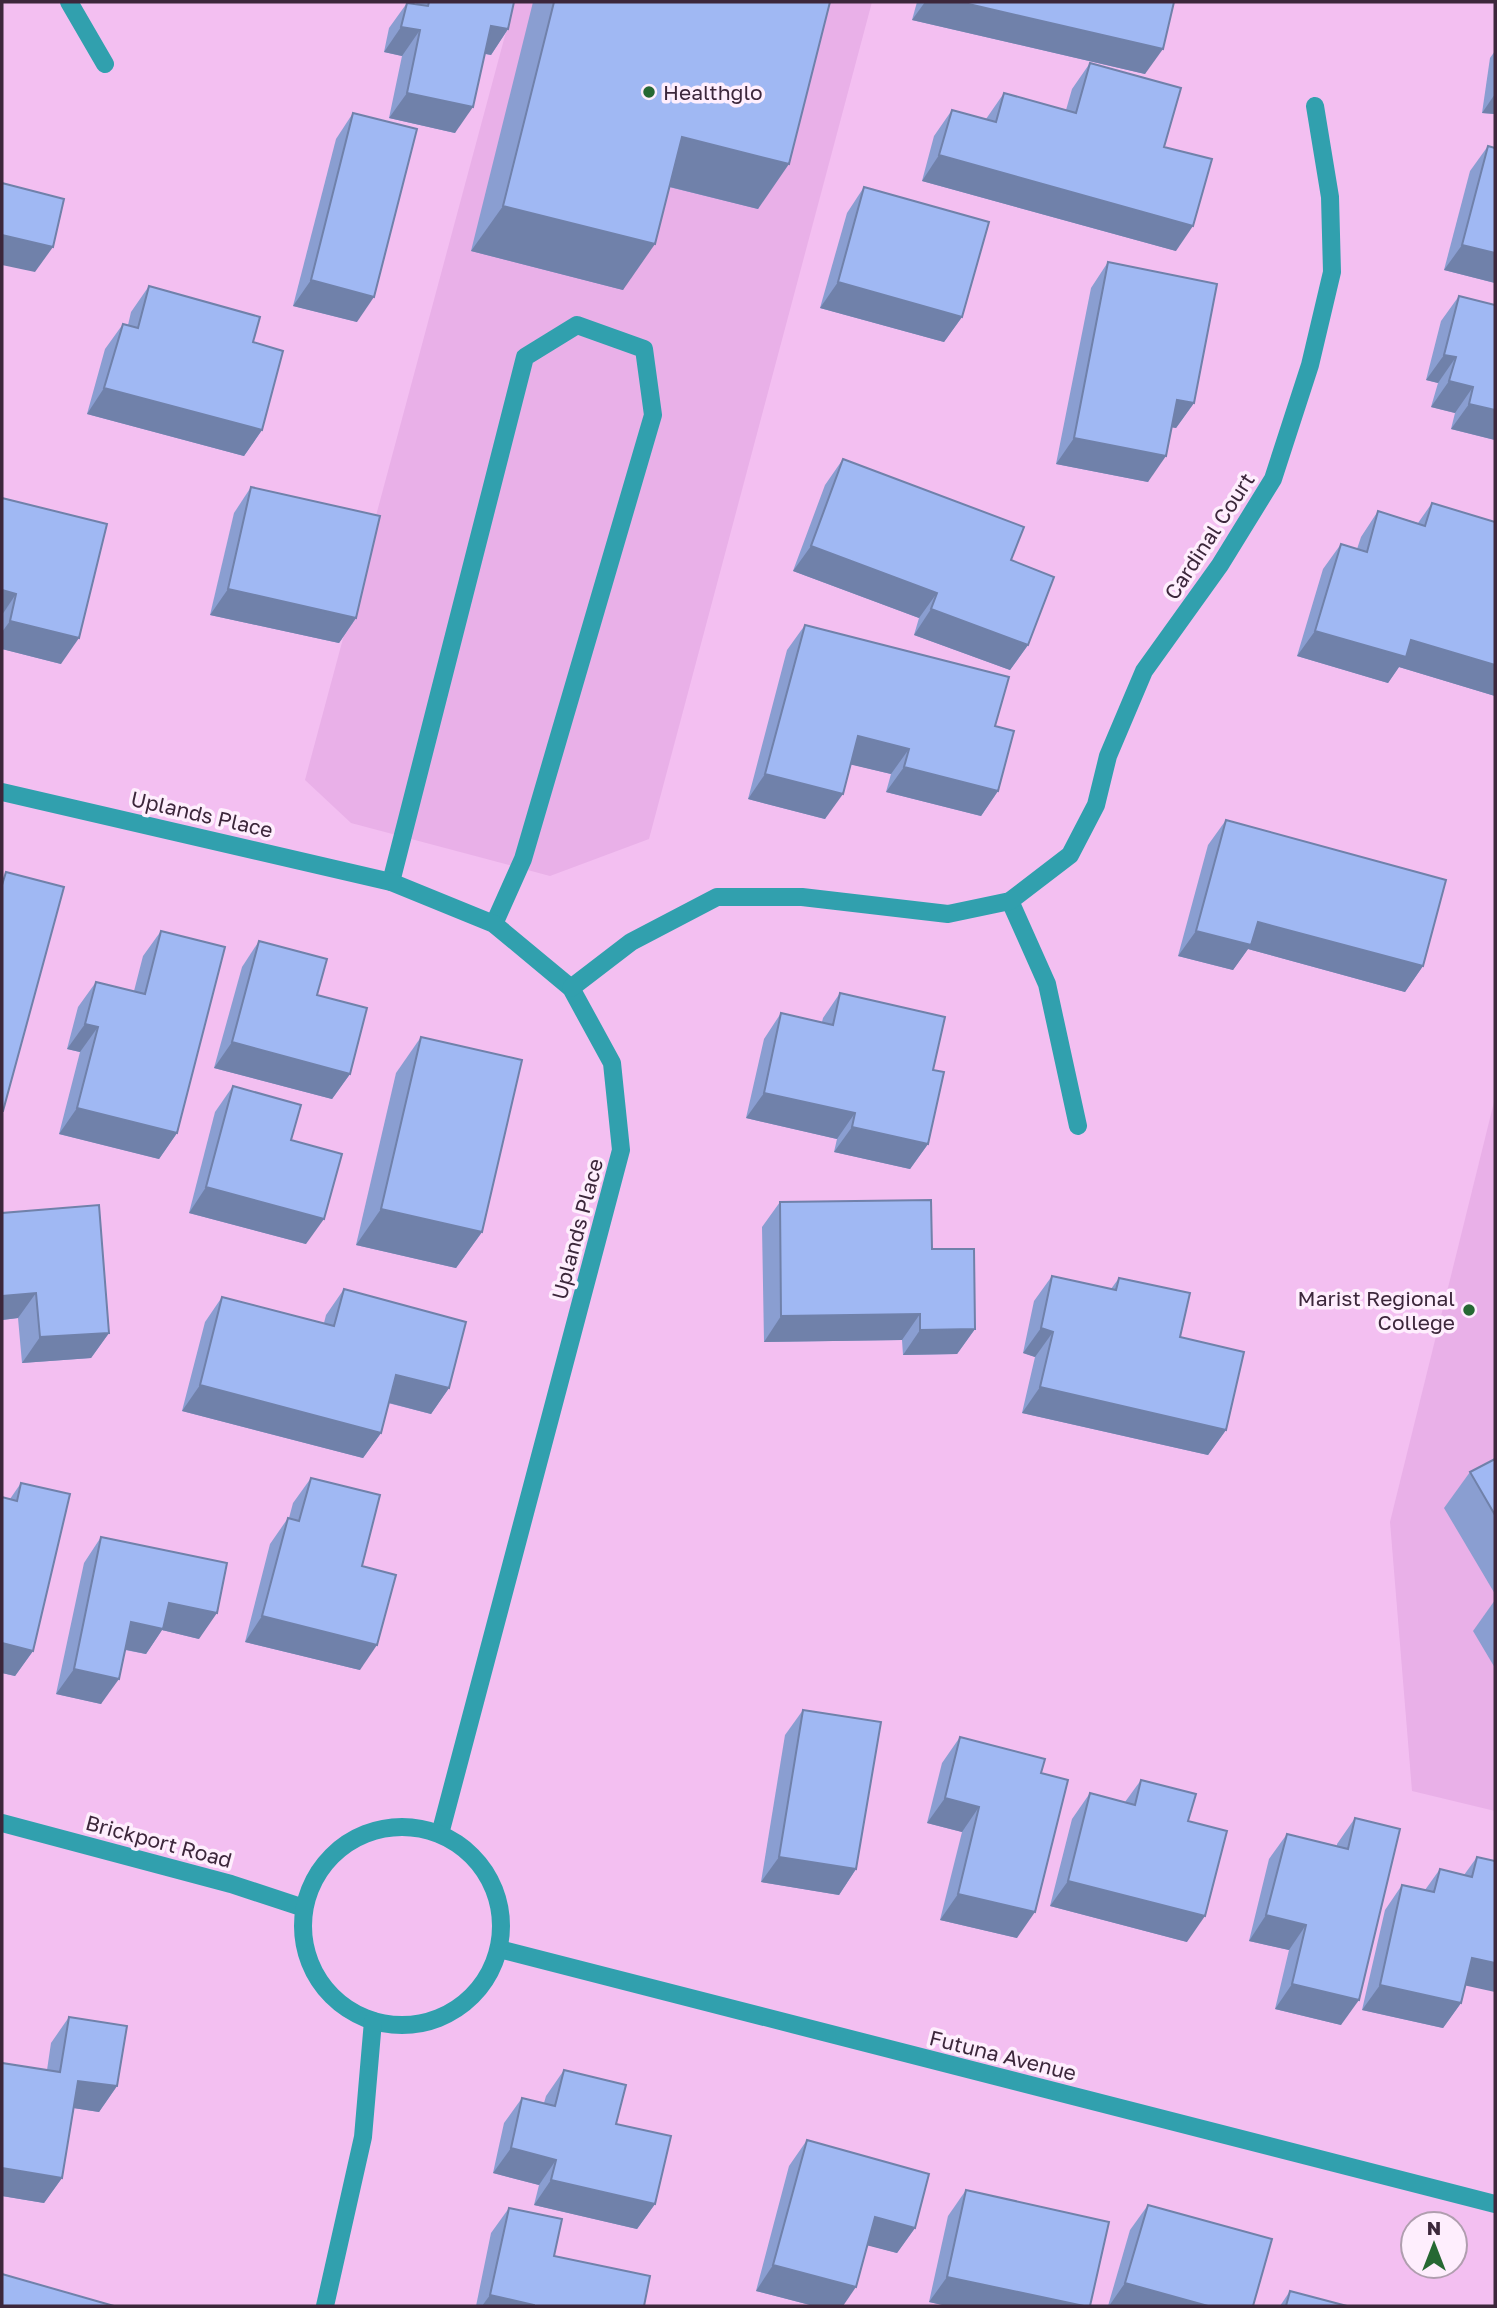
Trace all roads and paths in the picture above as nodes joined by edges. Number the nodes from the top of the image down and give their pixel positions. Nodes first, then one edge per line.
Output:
1 (69, 2) edge
2 (105, 64) dead end
3 (1315, 106) dead end
4 (2, 792) edge
5 (391, 882) junction
6 (1010, 901) junction
7 (494, 924) junction
8 (571, 988) junction
9 (1078, 1126) dead end
10 (2, 1823) edge
11 (440, 1834) junction
12 (304, 1908) junction
13 (499, 1949) junction
14 (373, 2021) junction
15 (1495, 2204) edge
16 (324, 2306) edge

1 - 2 street
3 - 6 street, Cardinal Court
4 - 5 street, Uplands Place
5 - 7 street, Uplands Place
5 - 7 street
6 - 8 street, Cardinal Court
6 - 9 street
7 - 8 street, Uplands Place
8 - 11 street, Uplands Place
10 - 12 street, Brickport Road
11 - 12 street
11 - 13 street
12 - 14 street
13 - 14 street
13 - 15 street, Futuna Avenue
14 - 16 street

